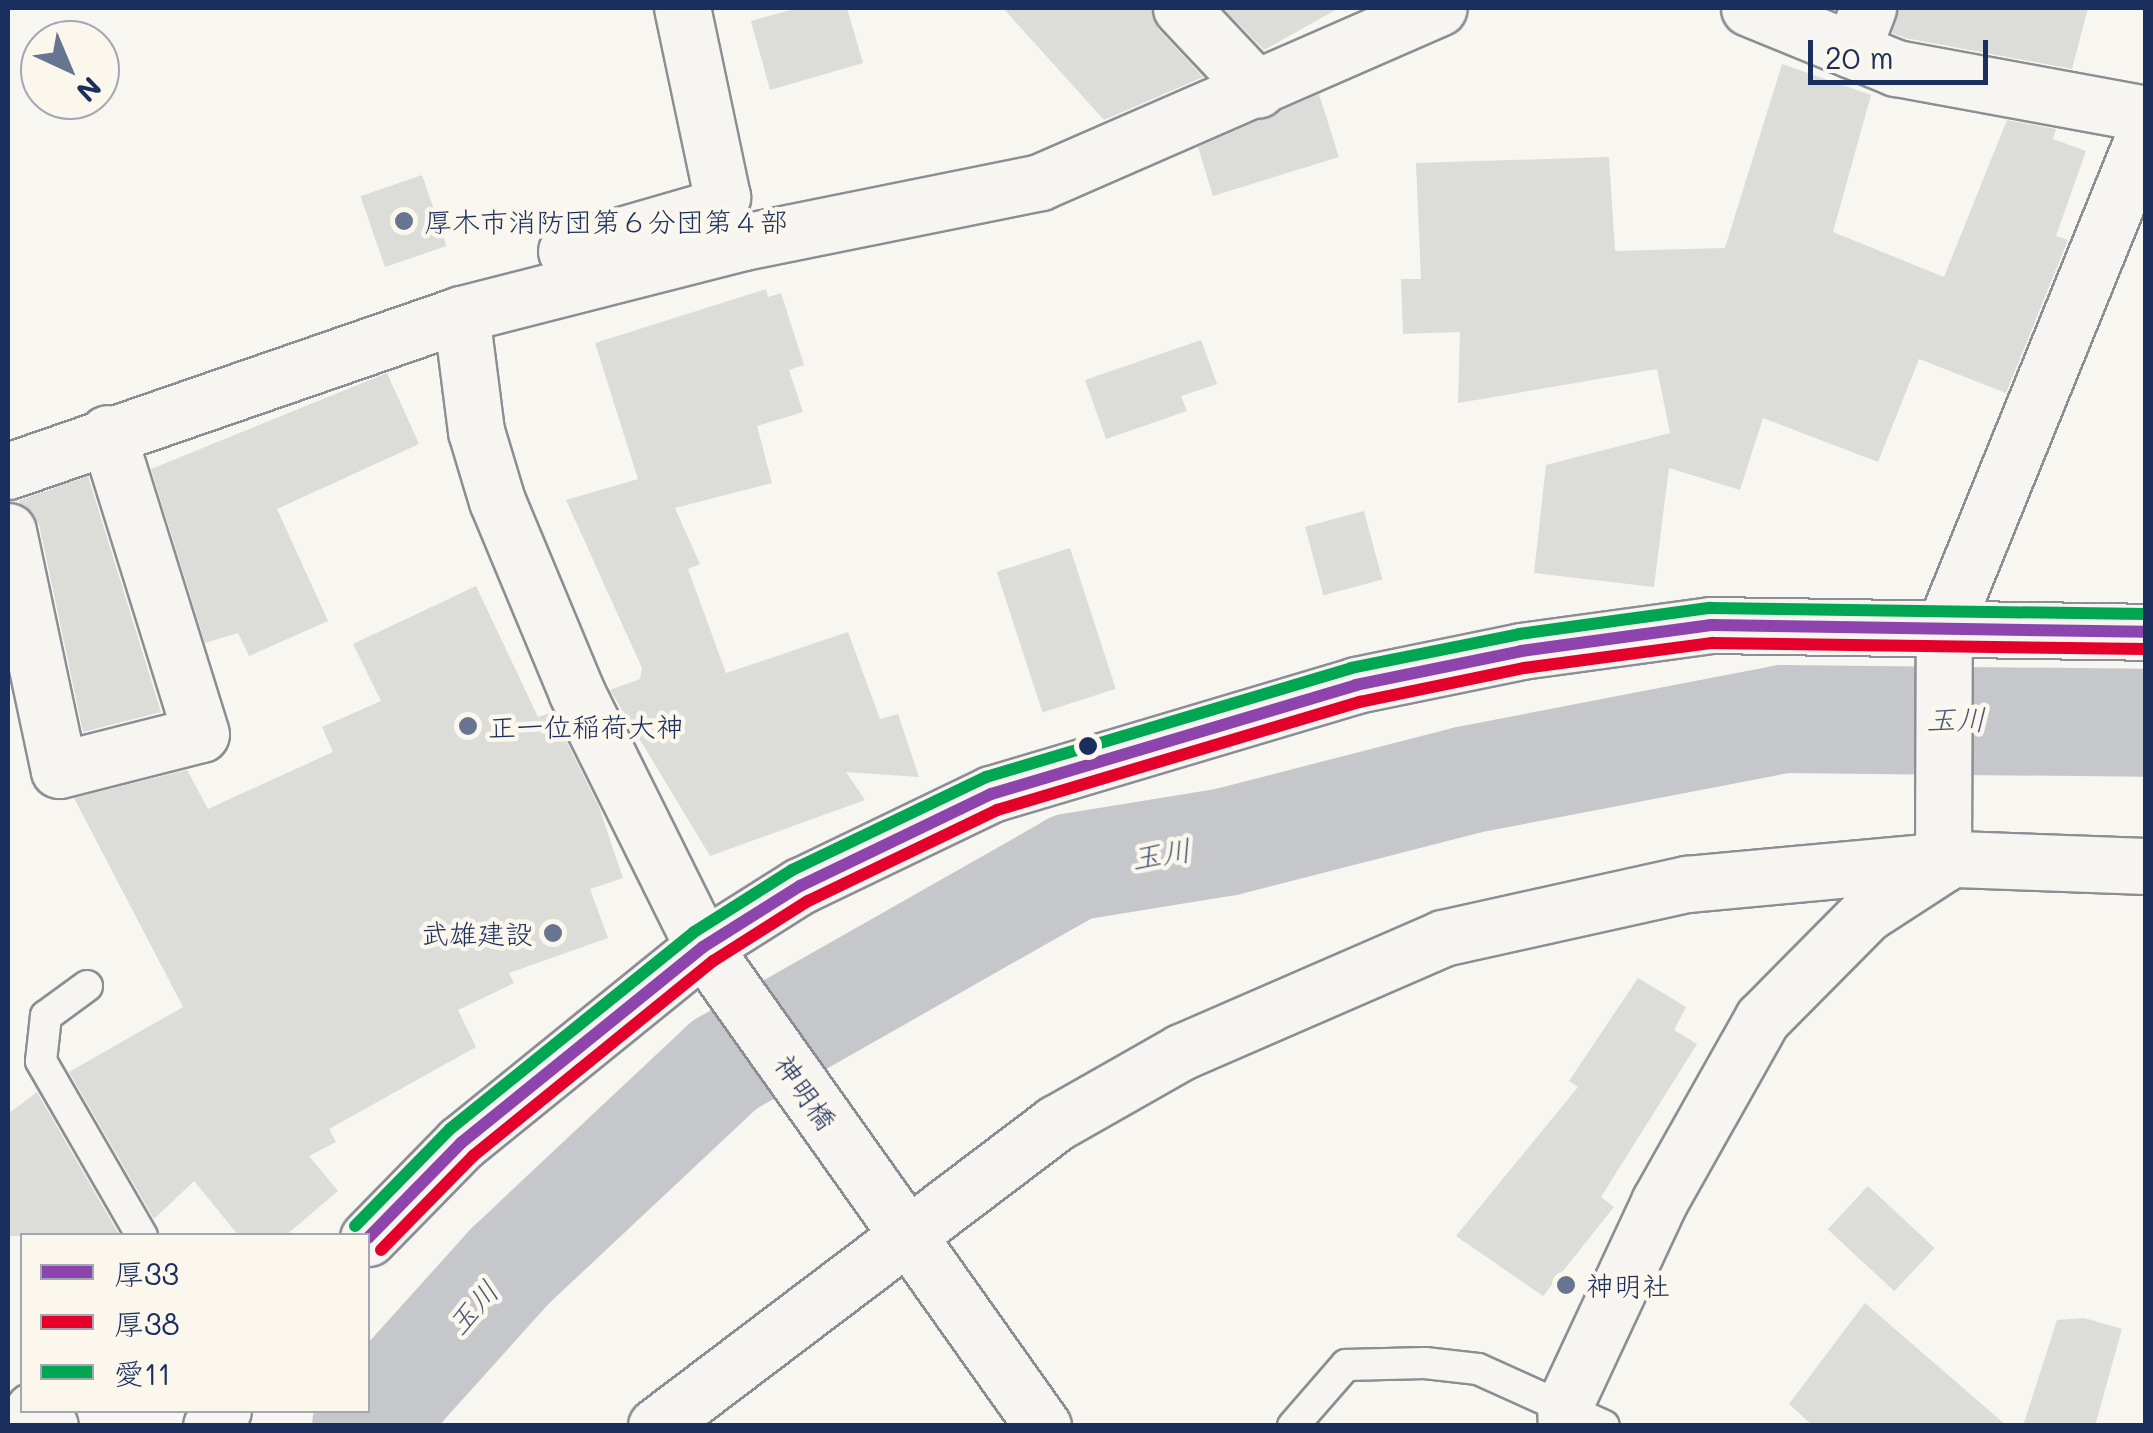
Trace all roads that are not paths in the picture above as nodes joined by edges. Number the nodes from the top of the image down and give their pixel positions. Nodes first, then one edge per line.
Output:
1 (682, 8) edge
2 (1181, 8) edge
3 (1749, 8) edge
4 (1413, 11) edge
5 (1860, 29) edge
6 (1258, 90) junction
7 (2146, 114) edge
8 (2146, 130) edge
9 (551, 289) junction
10 (461, 314) junction
11 (107, 434) junction
12 (8, 471) edge
13 (8, 532) edge
14 (2146, 632) edge
15 (1941, 646) junction
16 (1943, 850) junction
17 (2146, 866) edge
18 (2146, 904) edge
19 (712, 961) junction
20 (87, 986) dead end
21 (897, 1220) junction
22 (140, 1233) edge
23 (370, 1236) edge
24 (1578, 1418) edge
25 (656, 1426) edge
26 (1043, 1426) edge
27 (1293, 1426) edge

1 - 9 street
2 - 6 street
3 - 5 street
4 - 6 street
5 - 7 street
6 - 9 street
8 - 15 street
9 - 10 street
10 - 11 street
10 - 19 street, 神明橋
11 - 12 street
11 - 13 street
14 - 15 street
15 - 16 street
15 - 19 street
16 - 17 street
16 - 18 street
16 - 21 street
16 - 24 street
19 - 21 street, 神明橋
19 - 23 street
20 - 22 lane
21 - 25 street
21 - 26 street, 神明橋
24 - 27 lane

